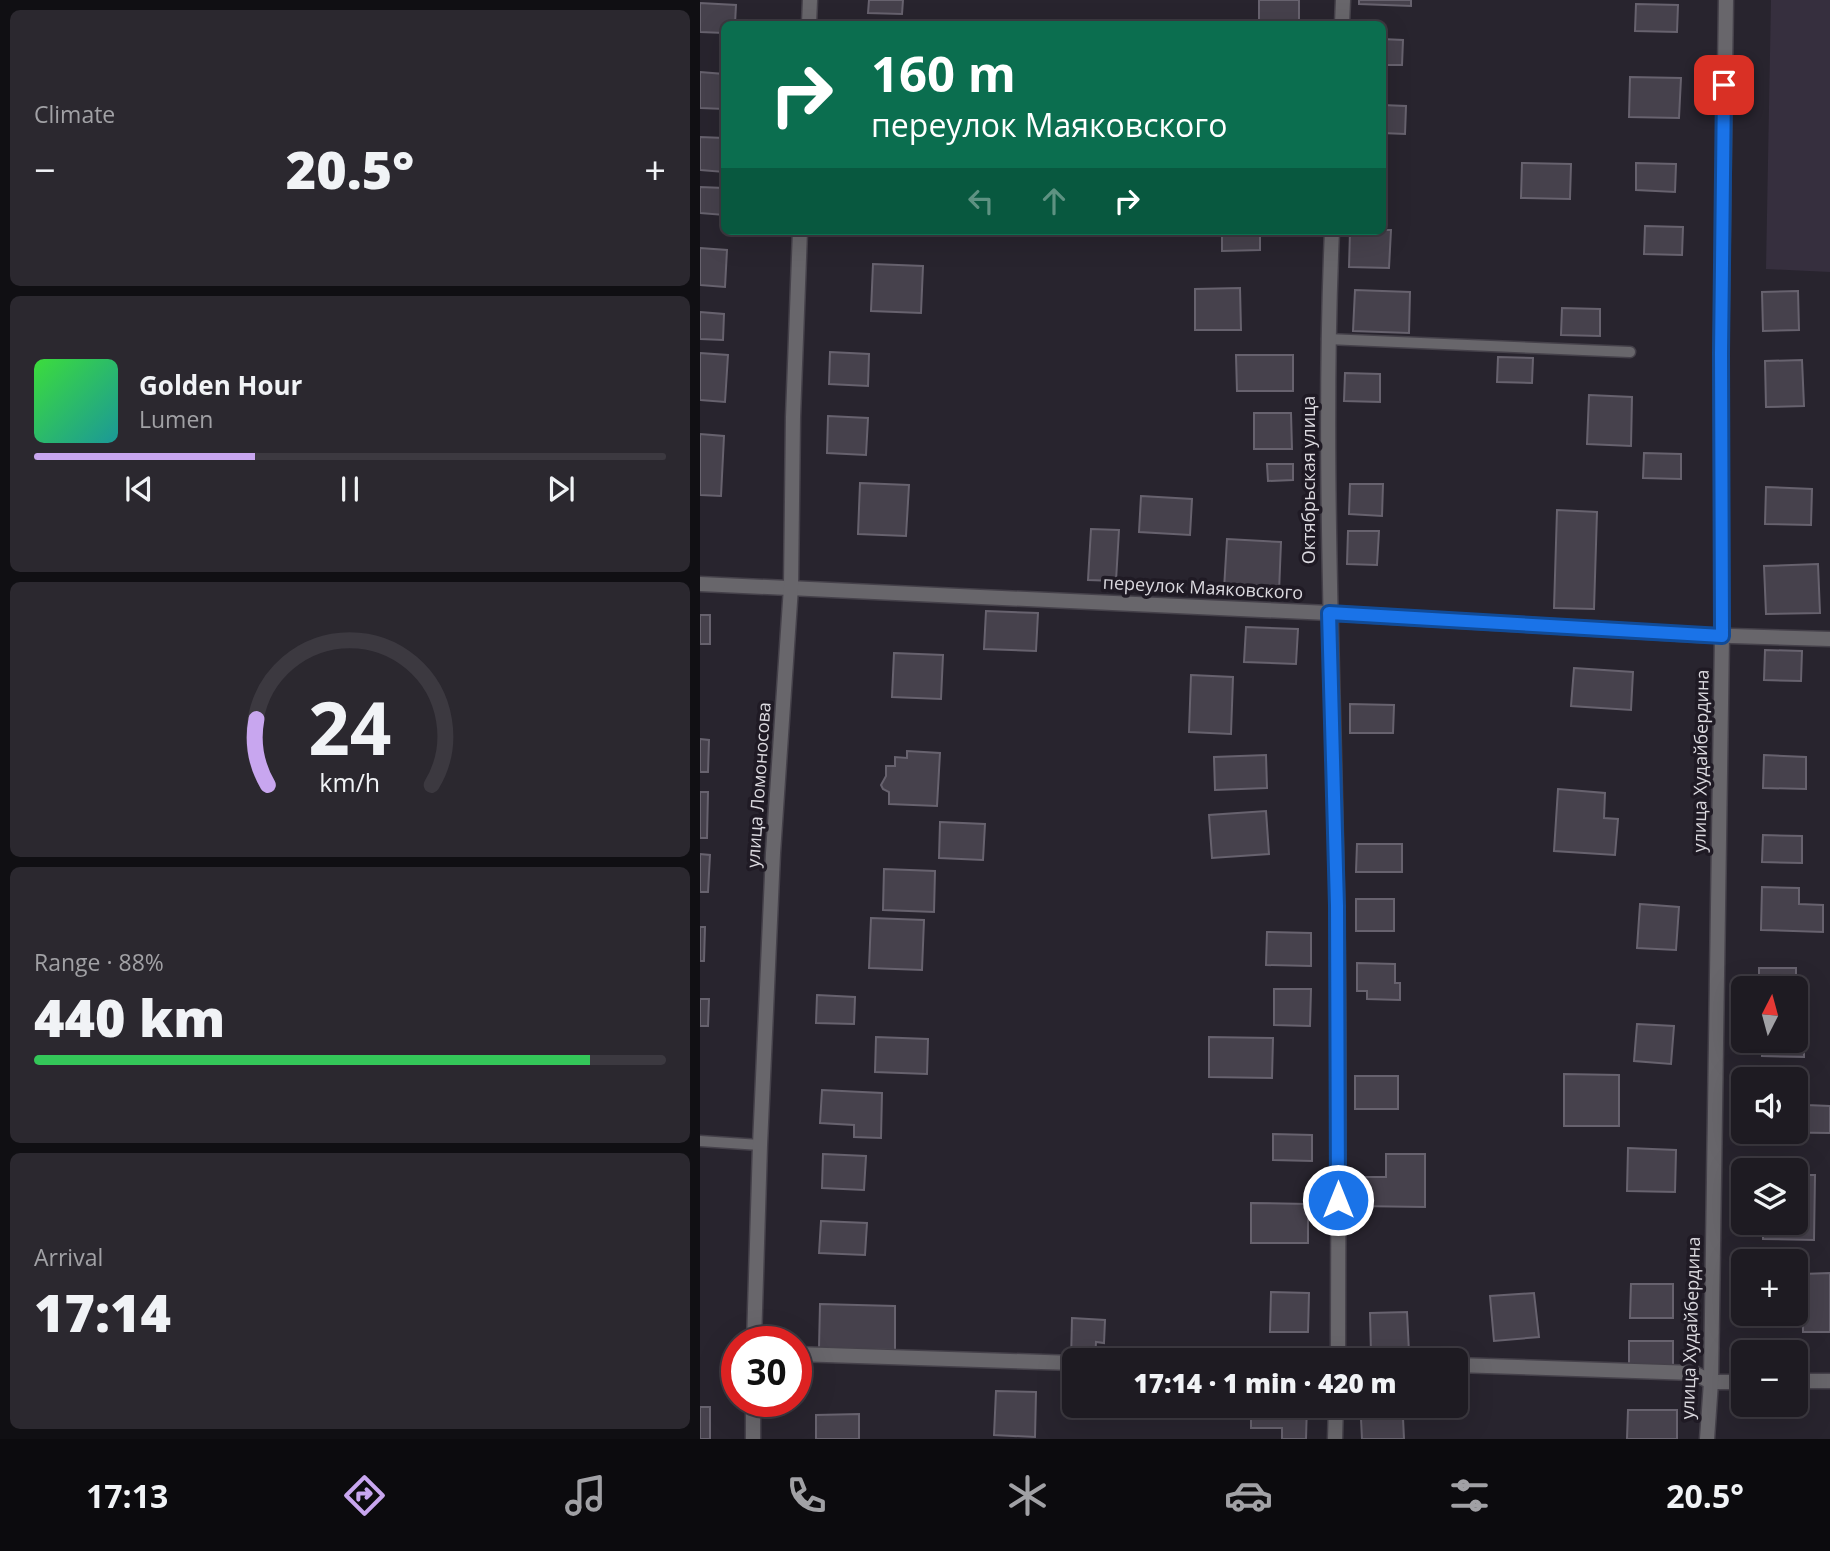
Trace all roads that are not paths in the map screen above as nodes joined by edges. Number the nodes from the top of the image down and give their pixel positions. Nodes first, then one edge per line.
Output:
1 (810, 0) edge
2 (1343, 0) edge
3 (1726, 0) edge
4 (809, 21) edge
5 (1342, 21) edge
6 (800, 235) edge
7 (1332, 235) edge
8 (1327, 339) junction
9 (1630, 352) dead end
10 (700, 584) edge
11 (791, 587) junction
12 (1329, 613) junction
13 (1722, 636) junction
14 (1830, 639) edge
15 (700, 1141) edge
16 (760, 1145) junction
17 (754, 1326) edge
18 (1338, 1348) edge
19 (812, 1355) edge
20 (1062, 1363) edge
21 (1468, 1365) edge
22 (1808, 1381) edge
23 (1830, 1381) edge
24 (1711, 1382) junction
25 (1731, 1382) edge
26 (753, 1417) edge
27 (1336, 1418) edge
28 (753, 1439) edge
29 (1335, 1439) edge
30 (1707, 1439) edge

1 - 4 street
2 - 5 street
3 - 13 street, улица Худайбердина
6 - 11 street, улица Ломоносова
7 - 8 street, Октябрьская улица
8 - 9 lane
8 - 12 street, Октябрьская улица
10 - 11 street, переулок Маяковского
11 - 12 street, переулок Маяковского
11 - 16 street, улица Ломоносова
12 - 13 street, переулок Маяковского
12 - 18 street, Октябрьская улица
13 - 14 street, переулок Маяковского
13 - 24 street, улица Худайбердина
15 - 16 lane
16 - 17 street, улица Ломоносова
19 - 20 street
21 - 24 street
22 - 23 street
24 - 25 street
24 - 30 street, улица Худайбердина
26 - 28 street
27 - 29 street

